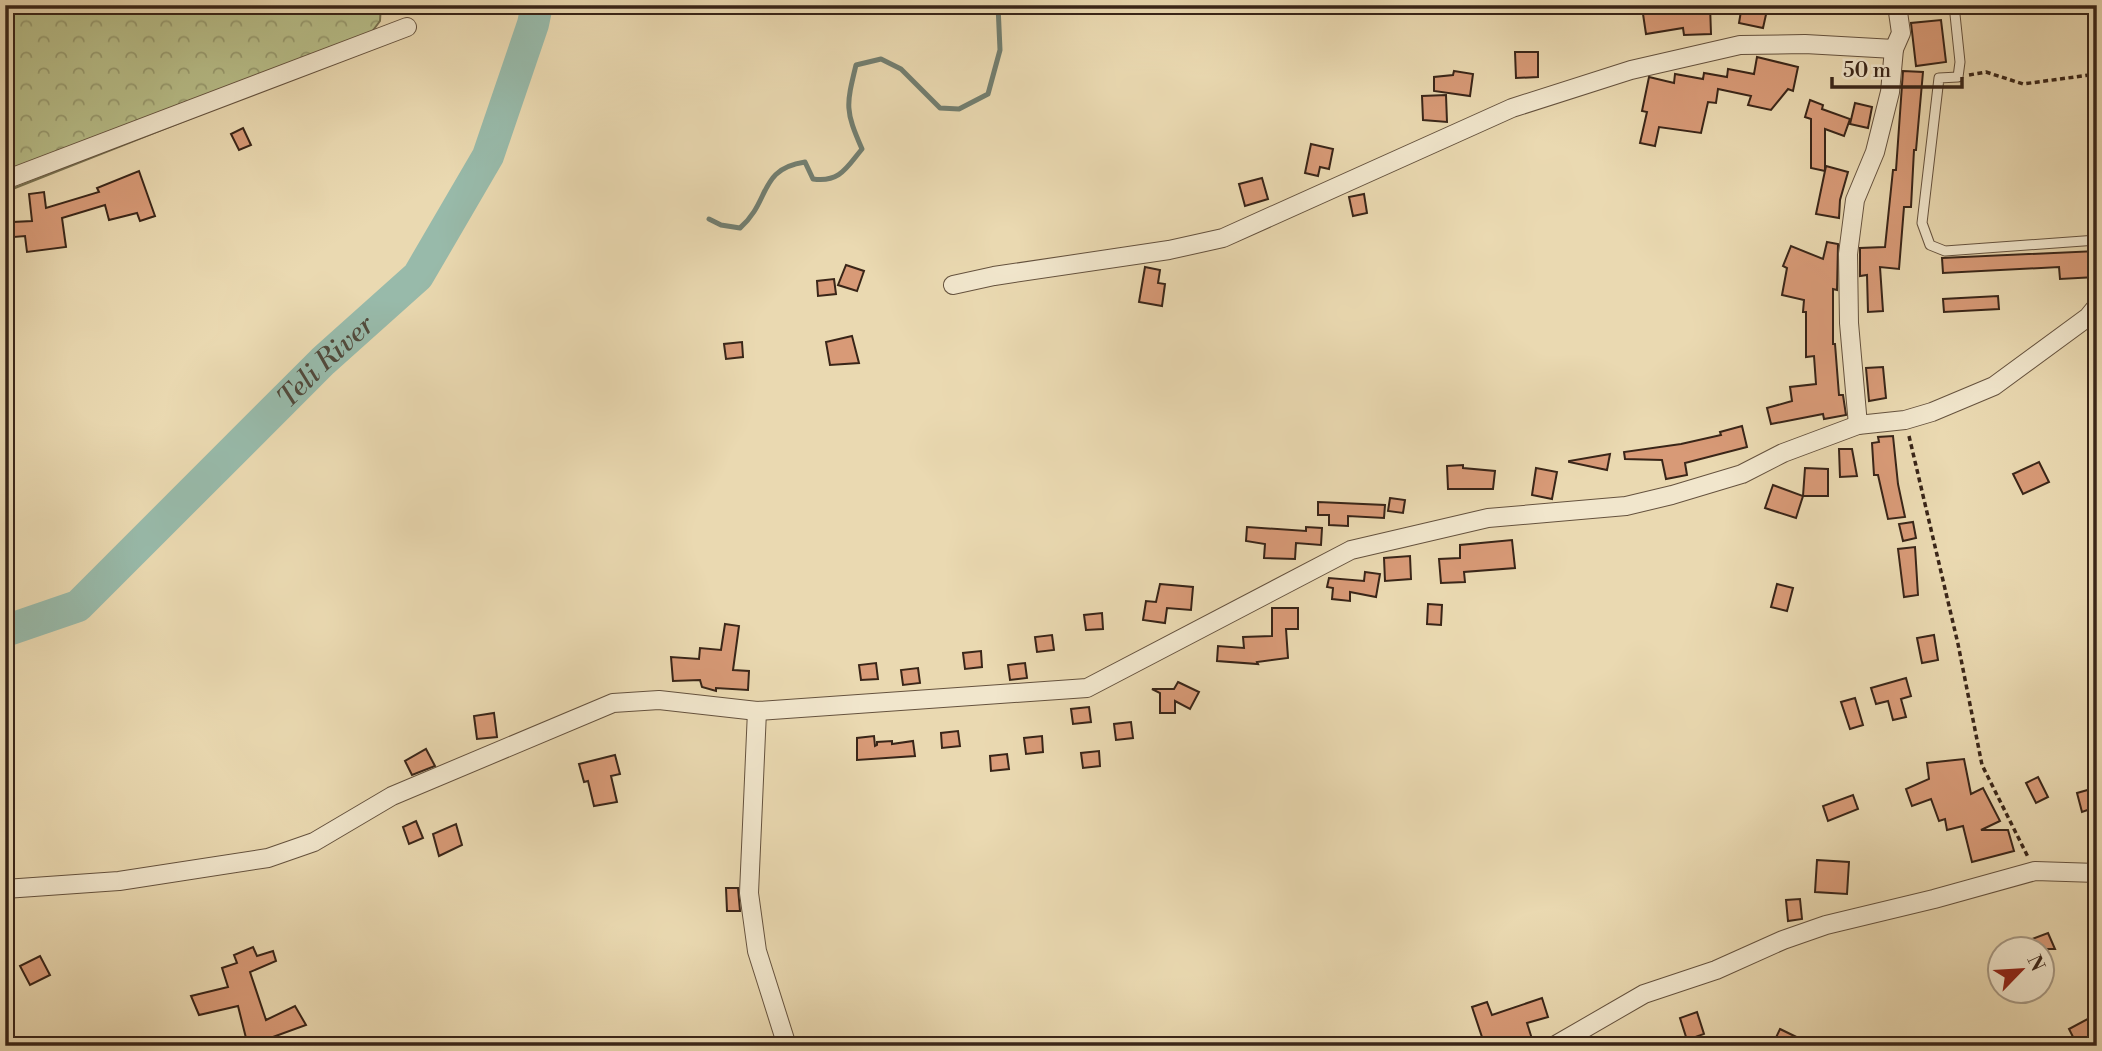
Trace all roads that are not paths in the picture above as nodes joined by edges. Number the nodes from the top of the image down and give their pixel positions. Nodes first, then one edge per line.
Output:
1 (1897, 5) edge
2 (1954, 5) edge
3 (407, 27) dead end
4 (1894, 49) junction
5 (5, 180) edge
6 (2097, 240) edge
7 (953, 285) dead end
8 (2097, 306) edge
9 (1858, 425) junction
10 (757, 710) junction
11 (2097, 873) edge
12 (5, 889) edge
13 (787, 1046) edge
14 (1554, 1046) edge

1 - 4 street
2 - 6 lane
3 - 5 street
4 - 7 street
4 - 9 street
8 - 9 street
9 - 10 street
10 - 12 street
10 - 13 street
11 - 14 street

